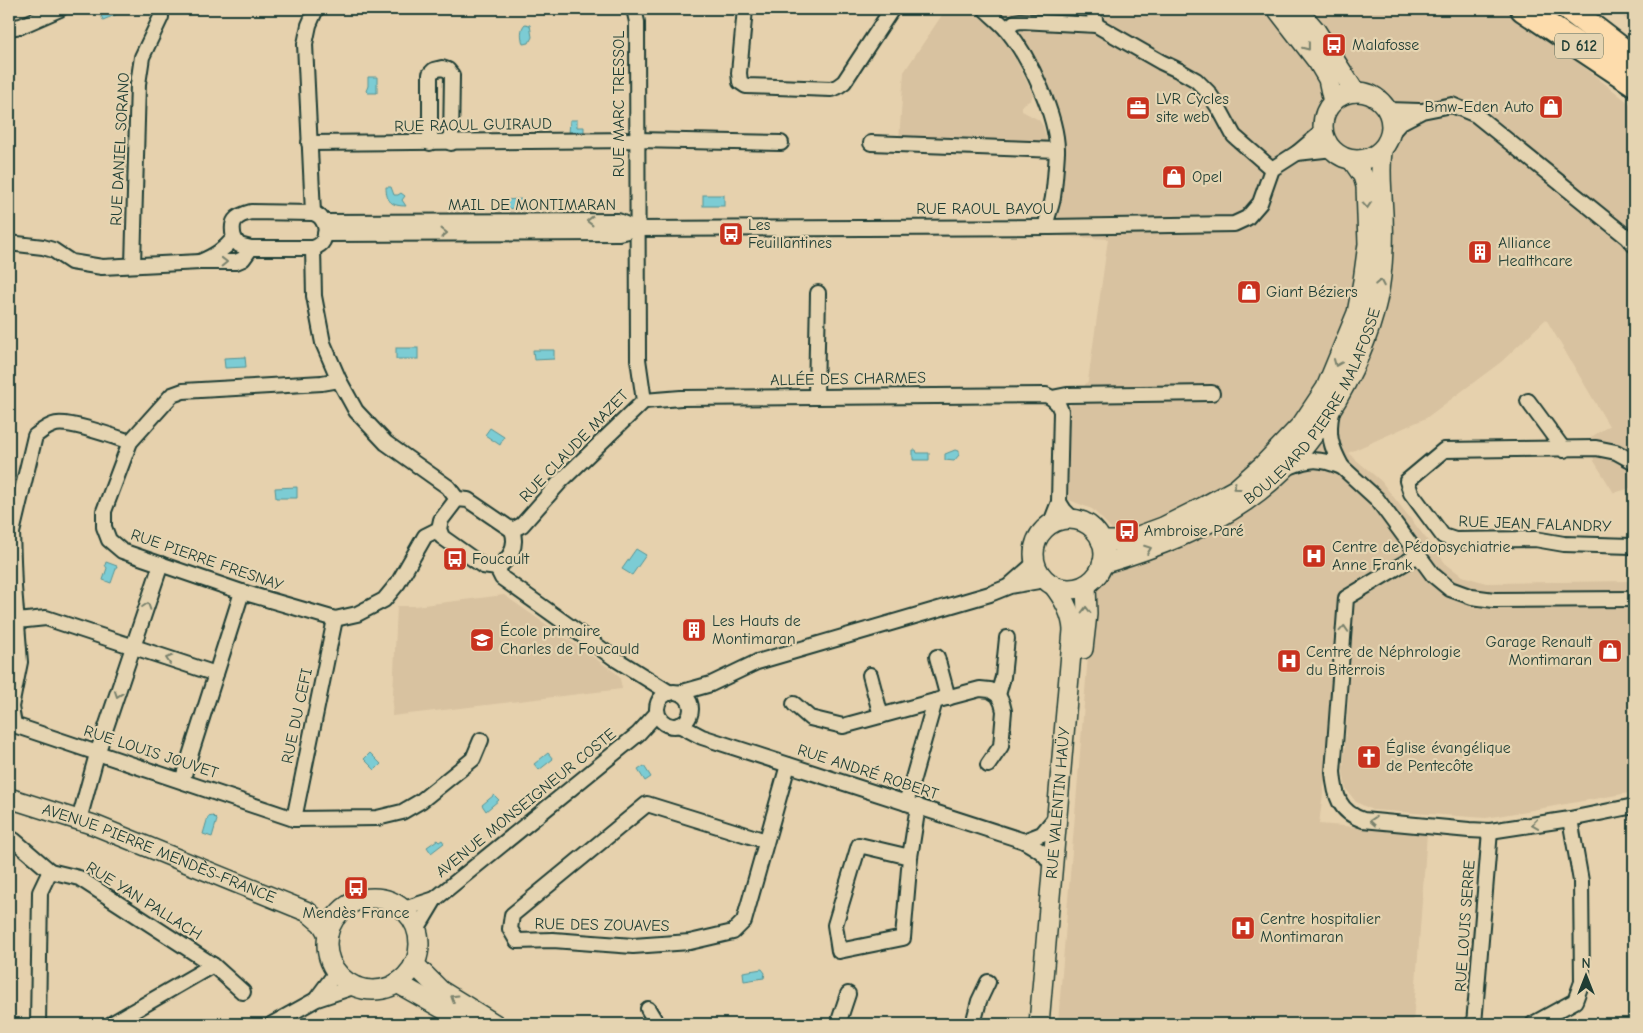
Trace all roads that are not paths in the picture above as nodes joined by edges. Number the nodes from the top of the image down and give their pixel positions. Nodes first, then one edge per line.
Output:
1 (60, 9) edge
2 (160, 9) edge
3 (316, 9) edge
4 (634, 9) edge
5 (745, 9) edge
6 (892, 9) edge
7 (985, 9) edge
8 (1093, 9) edge
9 (1277, 9) edge
10 (1297, 9) edge
11 (1523, 9) edge
12 (1542, 9) edge
13 (1569, 9) edge
14 (1576, 9) edge
15 (1096, 25) junction
16 (9, 28) edge
17 (1006, 29) junction
18 (1604, 35) junction
19 (1634, 59) edge
20 (1634, 82) edge
21 (1355, 92) junction
22 (1333, 102) junction
23 (1388, 110) junction
24 (1422, 111) junction
25 (1323, 131) junction
26 (1392, 132) junction
27 (637, 140) junction
28 (309, 143) junction
29 (430, 143) junction
30 (451, 143) junction
31 (781, 143) dead end
32 (871, 143) dead end
33 (1333, 149) junction
34 (1057, 150) junction
35 (1382, 151) junction
36 (1297, 153) junction
37 (1352, 160) junction
38 (1272, 170) junction
39 (313, 213) junction
40 (1046, 227) junction
41 (324, 228) junction
42 (637, 229) junction
43 (234, 238) junction
44 (9, 243) edge
45 (1634, 245) edge
46 (251, 248) junction
47 (313, 248) junction
48 (200, 262) junction
49 (133, 265) junction
50 (818, 293) dead end
51 (339, 380) junction
52 (1212, 393) dead end
53 (816, 397) junction
54 (1052, 398) junction
55 (644, 401) junction
56 (1528, 401) dead end
57 (1332, 409) junction
58 (130, 442) junction
59 (1564, 450) junction
60 (1634, 462) edge
61 (1342, 467) junction
62 (1286, 468) junction
63 (457, 500) junction
64 (1059, 502) junction
65 (1074, 520) junction
66 (1050, 525) junction
67 (439, 528) junction
68 (512, 530) junction
69 (1101, 541) junction
70 (1634, 544) edge
71 (1418, 555) junction
72 (1035, 563) junction
73 (161, 564) junction
74 (1102, 564) junction
75 (497, 568) junction
76 (1049, 583) junction
77 (1086, 585) junction
78 (1010, 586) junction
79 (242, 592) junction
80 (1634, 599) edge
81 (335, 619) junction
82 (18, 621) junction
83 (1007, 638) dead end
84 (133, 648) junction
85 (937, 657) dead end
86 (216, 674) junction
87 (870, 675) dead end
88 (642, 677) junction
89 (711, 684) junction
90 (674, 693) junction
91 (998, 695) junction
92 (942, 700) junction
93 (794, 704) dead end
94 (10, 707) edge
95 (657, 709) junction
96 (881, 716) junction
97 (682, 718) junction
98 (638, 734) junction
99 (481, 740) dead end
100 (97, 754) junction
101 (788, 765) junction
102 (988, 765) dead end
103 (182, 781) junction
104 (9, 798) edge
105 (912, 805) junction
106 (1634, 806) edge
107 (1056, 817) junction
108 (294, 819) junction
109 (1570, 819) junction
110 (79, 820) junction
111 (1490, 831) junction
112 (9, 838) edge
113 (766, 840) junction
114 (1024, 841) junction
115 (910, 857) junction
116 (1052, 867) junction
117 (50, 871) junction
118 (435, 899) junction
119 (404, 909) junction
120 (308, 912) junction
121 (339, 913) junction
122 (417, 929) junction
123 (328, 934) junction
124 (414, 964) junction
125 (213, 965) junction
126 (337, 971) junction
127 (988, 982) dead end
128 (397, 983) junction
129 (356, 986) junction
130 (243, 992) dead end
131 (848, 994) dead end
132 (317, 999) junction
133 (648, 1009) dead end
134 (38, 1024) edge
135 (110, 1024) edge
136 (272, 1024) edge
137 (470, 1024) edge
138 (495, 1024) edge
139 (657, 1024) edge
140 (840, 1024) edge
141 (973, 1024) edge
142 (1039, 1024) edge
143 (1051, 1024) edge
144 (1474, 1024) edge
145 (1533, 1024) edge

1 - 16 street
2 - 49 street, RUE DANIEL SORANO
3 - 28 street
4 - 27 street, RUE MARC TRESSOL
5 - 6 street
7 - 17 street
8 - 15 street
9 -> 22 street
10 - 21 street
11 - 20 highway, D 612
12 - 20 highway, D 612
13 - 18 highway, D 612
14 - 18 highway, D 612
15 - 17 street
15 - 38 street
17 - 34 street
18 - 19 highway, D 612
21 - 22 street
21 - 23 street
22 - 25 street
23 - 24 street
23 - 26 street
24 - 26 street
24 - 45 street
25 - 33 street
25 - 36 street
26 - 35 street
27 - 30 street, RUE RAOUL GUIRAUD
27 - 31 street, RUE RAOUL GUIRAUD
27 - 42 street, RUE MARC TRESSOL
28 - 29 street, RUE RAOUL GUIRAUD
28 - 39 street
29 - 30 street, RUE RAOUL GUIRAUD
29 - 30 street
32 - 34 street
33 - 36 street
33 - 37 street
34 - 40 street
35 - 37 street
57 -> 35 street, BOULEVARD PIERRE MALAFOSSE
36 - 38 street
37 -> 69 street, BOULEVARD PIERRE MALAFOSSE
38 - 40 street, RUE RAOUL BAYOU
39 - 41 street
39 - 43 street
40 - 42 street, RUE RAOUL BAYOU
41 - 42 street, MAIL DE MONTIMARAN
41 - 47 street
42 - 55 street, RUE CLAUDE MAZET
43 - 46 street
43 - 48 street
44 - 49 street
46 - 47 street
48 -> 46 street
47 - 51 street
48 - 49 street
50 - 53 street
51 - 58 street, RUE PIERRE FRESNAY
51 - 63 street
52 - 54 street, ALLÉE DES CHARMES
53 - 54 street, ALLÉE DES CHARMES
53 - 55 street, ALLÉE DES CHARMES
54 - 64 street
55 - 68 street, RUE CLAUDE MAZET
56 - 59 street
57 - 61 street
57 - 62 street, BOULEVARD PIERRE MALAFOSSE
58 - 73 street, RUE PIERRE FRESNAY
58 - 82 street, RUE LOUIS JOUVET
59 - 60 street, RUE JEAN FALANDRY
59 - 70 street, RUE JEAN FALANDRY
61 - 62 street
61 - 71 street
74 -> 62 street, BOULEVARD PIERRE MALAFOSSE
63 - 67 street
63 - 68 street
64 - 65 street
64 - 66 street
65 - 66 street
65 - 69 street
66 - 72 street
67 - 75 street
67 - 81 street
68 - 75 street
69 - 74 street
71 - 80 street
111 -> 71 street
72 - 76 street
72 - 78 street, AVENUE MONSEIGNEUR COSTE
73 - 79 street, RUE PIERRE FRESNAY
84 -> 73 street
74 - 77 street
75 - 88 street
76 - 77 street
76 - 78 street, AVENUE MONSEIGNEUR COSTE
76 - 107 street, RUE VALENTIN HAÜY
143 -> 77 street, RUE VALENTIN HAÜY
78 - 89 street, AVENUE MONSEIGNEUR COSTE
79 - 81 street, RUE PIERRE FRESNAY
79 - 86 street
81 - 108 street, RUE DU CEFI
82 - 84 street
82 - 94 street, RUE LOUIS JOUVET
83 - 91 street
86 -> 84 street
84 -> 100 street
85 - 92 street
86 - 103 street
87 - 96 street
88 - 90 street
88 - 95 street
89 - 90 street, AVENUE MONSEIGNEUR COSTE
89 - 97 street, AVENUE MONSEIGNEUR COSTE
90 - 95 street
90 - 97 street
91 - 92 street
91 - 102 street
92 - 96 street
92 - 105 street
93 - 96 street
94 - 100 street, RUE LOUIS JOUVET
95 - 97 street
95 - 98 street, AVENUE MONSEIGNEUR COSTE
97 - 98 street, AVENUE MONSEIGNEUR COSTE
97 - 101 street, RUE ANDRÉ ROBERT
98 - 118 street, AVENUE MONSEIGNEUR COSTE
99 - 108 street, RUE LOUIS JOUVET
100 - 103 street, RUE LOUIS JOUVET
100 - 110 street
101 - 105 street, RUE ANDRÉ ROBERT
101 - 113 street, RUE DES ZOUAVES
103 - 108 street, RUE LOUIS JOUVET
104 - 110 street, AVENUE PIERRE MENDÈS-FRANCE
105 - 114 street, RUE ANDRÉ ROBERT
105 - 115 street
106 - 109 street
107 - 114 street
107 - 116 street, RUE VALENTIN HAÜY
109 -> 111 street
109 - 145 street
110 - 120 street, AVENUE PIERRE MENDÈS-FRANCE
111 - 144 street, RUE LOUIS SERRE
112 - 117 street
113 - 113 street, RUE DES ZOUAVES
114 - 116 street, RUE ANDRÉ ROBERT
115 - 115 street
116 - 142 street, RUE VALENTIN HAÜY
117 - 125 street, RUE YAN PALLACH
117 - 134 street
118 - 119 street, AVENUE MONSEIGNEUR COSTE
118 - 122 street, AVENUE MONSEIGNEUR COSTE
119 - 121 street
119 - 122 street
120 - 121 street, AVENUE PIERRE MENDÈS-FRANCE
120 - 123 street, AVENUE PIERRE MENDÈS-FRANCE
121 - 123 street
122 - 124 street
123 - 126 street
124 - 128 street
138 -> 124 street
125 - 130 street, RUE YAN PALLACH
125 - 135 street
126 - 129 street
126 - 132 street
127 - 141 street
128 - 129 street
128 - 137 street
129 - 132 street
131 - 140 street
132 - 136 street
133 - 139 street

